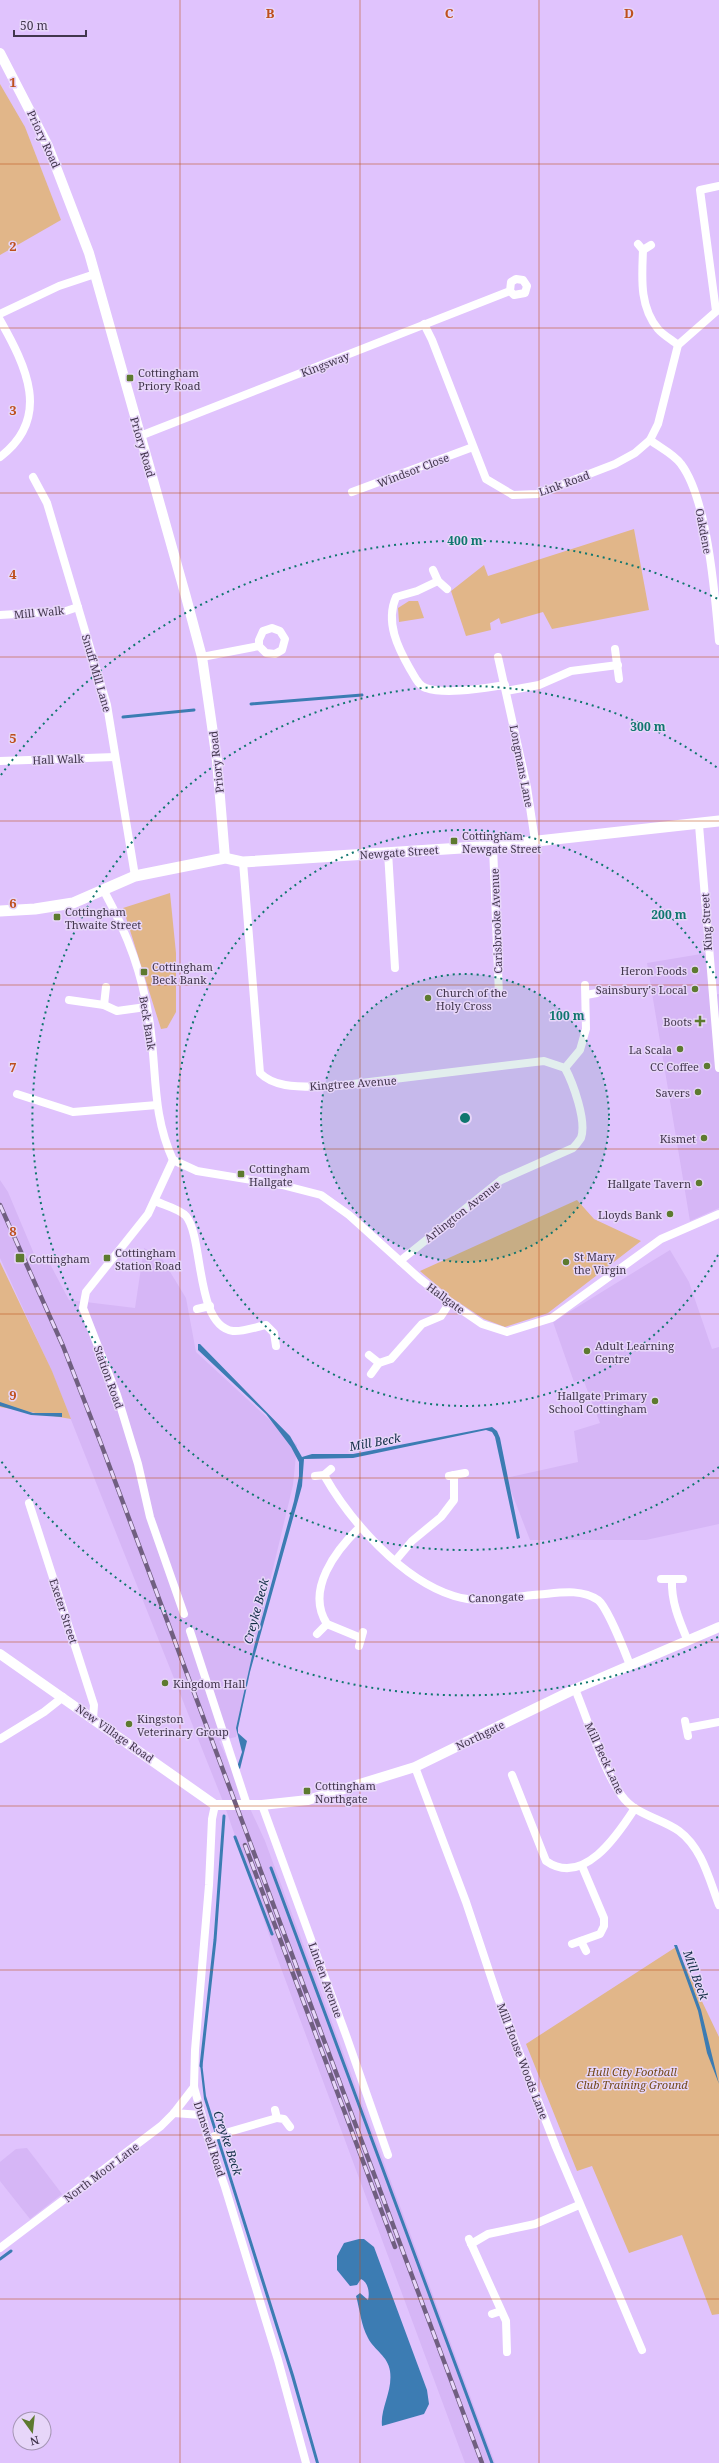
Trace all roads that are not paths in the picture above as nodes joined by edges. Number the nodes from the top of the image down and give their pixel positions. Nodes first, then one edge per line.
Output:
1 (0, 53) edge
2 (719, 186) edge
3 (651, 246) dead end
4 (95, 274) junction
5 (510, 290) dead end
6 (717, 310) edge
7 (0, 314) edge
8 (0, 320) edge
9 (424, 324) junction
10 (678, 345) junction
11 (140, 436) junction
12 (650, 440) junction
13 (473, 447) junction
14 (0, 457) edge
15 (33, 477) dead end
16 (352, 492) dead end
17 (433, 570) dead end
18 (438, 581) junction
19 (447, 589) dead end
20 (78, 607) junction
21 (0, 615) edge
22 (719, 641) edge
23 (260, 646) dead end
24 (615, 649) dead end
25 (202, 657) junction
26 (498, 657) dead end
27 (618, 665) junction
28 (619, 679) dead end
29 (506, 688) junction
30 (115, 757) junction
31 (0, 761) edge
32 (719, 821) edge
33 (699, 824) junction
34 (535, 841) junction
35 (493, 846) junction
36 (388, 852) junction
37 (225, 858) junction
38 (243, 862) junction
39 (135, 876) junction
40 (104, 891) junction
41 (0, 911) edge
42 (395, 968) dead end
43 (585, 985) dead end
44 (106, 987) dead end
45 (715, 988) edge
46 (597, 993) dead end
47 (499, 995) dead end
48 (586, 995) junction
49 (69, 1000) dead end
50 (104, 1005) junction
51 (146, 1007) junction
52 (565, 1068) junction
53 (719, 1068) edge
54 (17, 1094) dead end
55 (157, 1105) junction
56 (174, 1160) junction
57 (155, 1201) junction
58 (719, 1214) edge
59 (400, 1261) junction
60 (450, 1302) junction
61 (210, 1306) junction
62 (197, 1309) dead end
63 (276, 1346) dead end
64 (370, 1354) dead end
65 (379, 1363) junction
66 (371, 1374) dead end
67 (331, 1469) dead end
68 (465, 1473) dead end
69 (324, 1475) junction
70 (315, 1476) dead end
71 (29, 1503) dead end
72 (360, 1527) junction
73 (396, 1560) junction
74 (662, 1579) dead end
75 (683, 1579) dead end
76 (672, 1580) junction
77 (184, 1614) dead end
78 (327, 1624) junction
79 (719, 1627) edge
80 (190, 1631) dead end
81 (317, 1634) dead end
82 (361, 1639) dead end
83 (687, 1639) junction
84 (0, 1654) edge
85 (630, 1665) junction
86 (575, 1689) junction
87 (63, 1697) junction
88 (93, 1719) junction
89 (719, 1722) edge
90 (687, 1728) dead end
91 (0, 1739) edge
92 (415, 1767) junction
93 (512, 1776) dead end
94 (215, 1805) junction
95 (262, 1805) junction
96 (247, 1806) junction
97 (635, 1808) junction
98 (582, 1866) junction
99 (719, 1905) edge
100 (581, 1941) junction
101 (572, 1944) dead end
102 (586, 1951) dead end
103 (194, 2087) junction
104 (174, 2113) junction
105 (201, 2115) junction
106 (290, 2127) dead end
107 (210, 2137) junction
108 (388, 2156) dead end
109 (579, 2205) junction
110 (0, 2248) edge
111 (501, 2311) junction
112 (492, 2314) dead end
113 (642, 2350) dead end
114 (507, 2352) dead end
115 (306, 2463) edge

1 - 4 street, Priory Road
2 - 6 street
3 - 10 street
4 - 7 street
4 - 11 street, Priory Road
5 - 9 street, Kingsway
6 - 10 street
8 - 14 street
9 - 11 street, Kingsway
9 - 13 street, Link Road
10 - 12 street, Link Road
11 - 25 street, Priory Road
12 - 13 street, Link Road
12 - 22 street, Oakdene
13 - 16 street, Windsor Close
15 - 20 street, Snuff Mill Lane
17 - 18 street
18 - 19 street
18 - 29 street
20 - 21 street, Mill Walk
20 - 30 street, Snuff Mill Lane
23 - 25 street
24 - 27 street
25 - 37 street, Priory Road
26 - 29 street, Longmans Lane
27 - 28 street
27 - 29 street
29 - 34 street, Longmans Lane
30 - 31 street, Hall Walk
30 - 39 street, Snuff Mill Lane
32 - 33 main road, Newgate Street
33 - 34 main road, Newgate Street
33 - 45 street, King Street
34 - 35 main road, Newgate Street
35 - 36 main road, Newgate Street
35 - 47 street, Carisbrooke Avenue
36 - 38 main road, Newgate Street
36 - 42 street
37 - 38 main road, Newgate Street
37 - 39 main road, Newgate Street
38 - 52 street, Kingtree Avenue
39 - 40 main road, Newgate Street
40 - 41 main road, Newgate Street
40 - 51 street, Beck Bank
43 - 48 street
44 - 50 street
45 - 53 street, King Street
46 - 48 street
48 - 52 street
49 - 50 street
50 - 51 street
51 - 55 street, Beck Bank
52 - 59 street, Arlington Avenue
54 - 55 street
55 - 56 street, Beck Bank
56 - 57 street, Station Road
56 - 59 street, Hallgate
57 - 61 street
57 - 77 street, Station Road
58 - 60 street, Hallgate
59 - 60 street, Hallgate
60 - 65 street
61 - 62 street
61 - 63 street
64 - 65 street
65 - 66 street
67 - 69 street
68 - 73 street
69 - 70 street
69 - 72 street, Canongate
71 - 88 street, Exeter Street
72 - 73 street, Canongate
72 - 78 street
73 - 85 street, Canongate
74 - 76 street
75 - 76 street
76 - 83 street
78 - 81 street
78 - 82 street
79 - 83 street, Northgate
80 - 96 street
83 - 85 street, Northgate
84 - 87 street, New Village Road
85 - 86 street, Northgate
86 - 92 street, Northgate
86 - 97 street, Mill Beck Lane
87 - 88 street, New Village Road
87 - 91 street
88 - 94 street, New Village Road
89 - 90 street
92 - 95 street, Northgate
92 - 109 street, Mill House Woods Lane
93 - 98 street
94 - 96 street, Northgate
94 - 103 street, Dunswell Road
95 - 96 street, Northgate
95 - 108 street, Linden Avenue
97 - 98 street
97 - 99 street, Mill Beck Lane
98 - 100 street
100 - 101 street
100 - 102 street
103 - 104 street, North Moor Lane
103 - 105 street, Dunswell Road
104 - 105 street
104 - 110 street, North Moor Lane
105 - 107 street, Dunswell Road
106 - 107 street
107 - 115 street, Dunswell Road
109 - 111 street
109 - 113 street, Mill House Woods Lane
111 - 112 street
111 - 114 street

